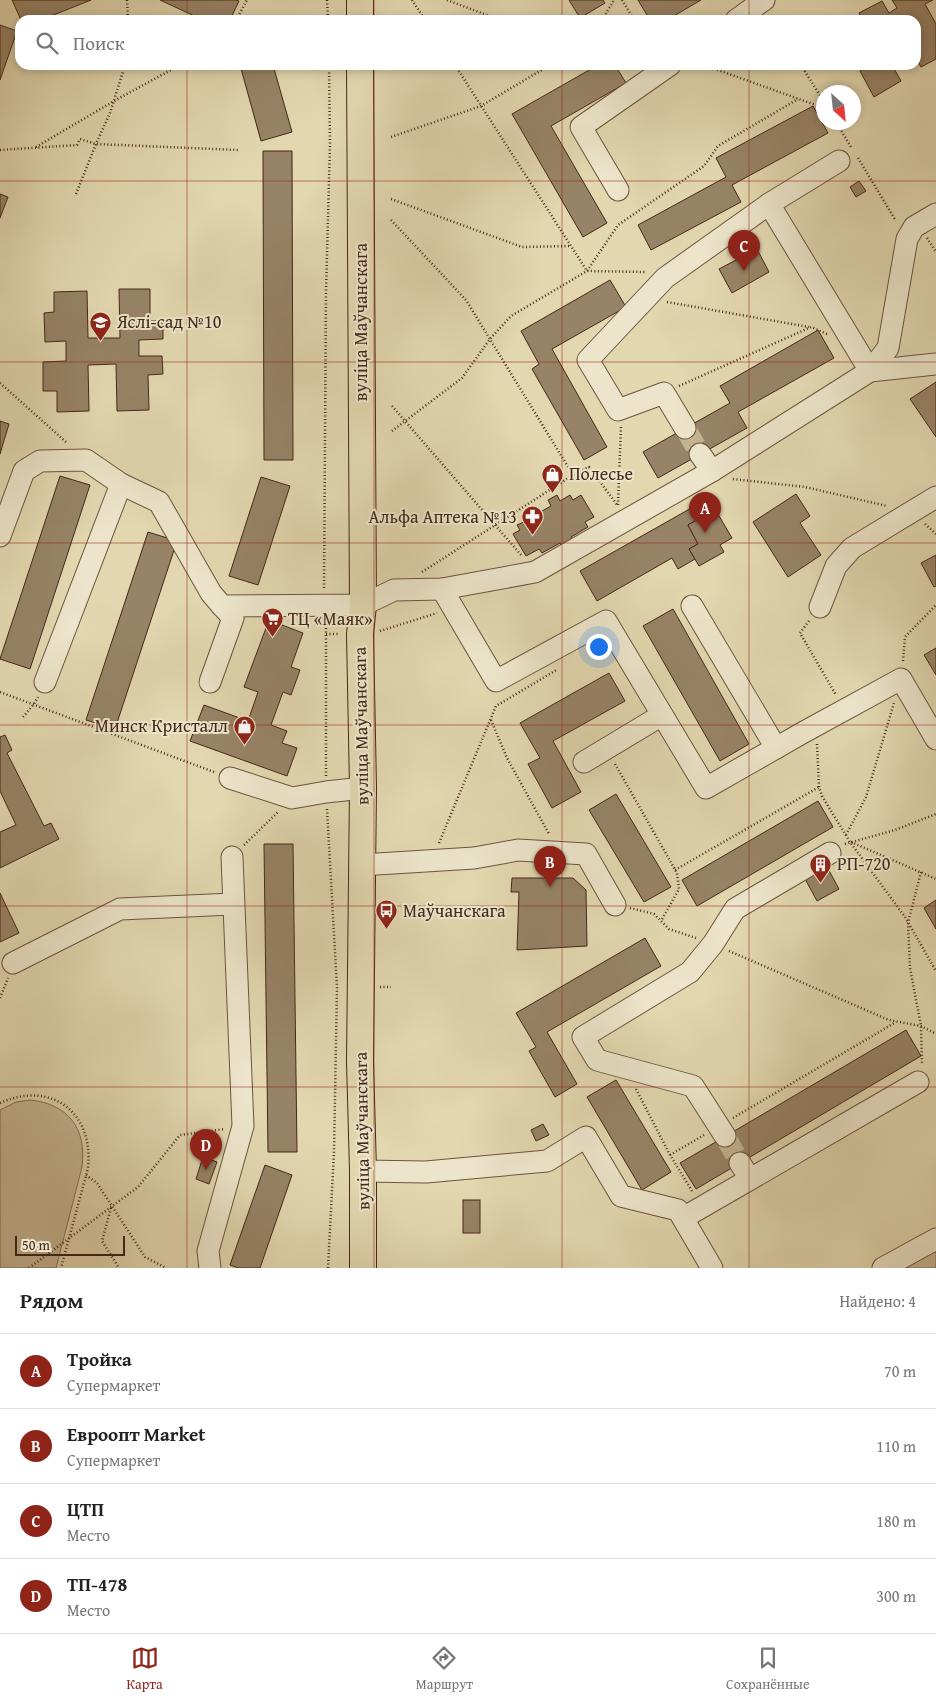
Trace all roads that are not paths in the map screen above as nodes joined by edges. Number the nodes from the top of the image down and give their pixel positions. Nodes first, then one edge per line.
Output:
1 (360, 0) edge
2 (764, 0) edge
3 (360, 15) edge
4 (743, 15) edge
5 (360, 70) edge
6 (663, 70) edge
7 (839, 161) dead end
8 (618, 190) dead end
9 (769, 204) junction
10 (936, 214) edge
11 (936, 364) edge
12 (870, 371) junction
13 (685, 428) tunnel mouth
14 (121, 484) junction
15 (936, 497) edge
16 (0, 536) edge
17 (442, 589) junction
18 (363, 605) junction
19 (222, 606) junction
20 (692, 606) dead end
21 (820, 607) road end
22 (45, 682) road end
23 (210, 682) dead end
24 (662, 715) junction
25 (936, 739) edge
26 (776, 748) junction
27 (584, 762) dead end
28 (230, 778) road end
29 (363, 788) junction
30 (830, 853) road end
31 (232, 857) road end
32 (362, 866) junction
33 (234, 904) junction
34 (615, 905) road end
35 (13, 963) dead end
36 (918, 1082) road end
37 (722, 1131) tunnel mouth
38 (363, 1171) junction
39 (683, 1218) junction
40 (936, 1239) edge
41 (210, 1268) edge
42 (363, 1268) edge
43 (712, 1268) edge
44 (883, 1268) edge

1 - 3 main road
2 - 4 street
5 - 18 main road, вуліца Маўчанскага
6 - 8 street
7 - 9 street
9 - 12 street
9 - 13 street
10 - 12 street
11 - 12 street
12 - 17 street
14 - 16 street
14 - 19 street
14 - 22 street
15 - 21 street
17 - 18 street
17 - 24 street
18 - 19 street
18 - 29 main road, вуліца Маўчанскага
19 - 23 street
20 - 26 street
24 - 26 street
24 - 27 street
25 - 26 street
28 - 29 street
29 - 32 main road, вуліца Маўчанскага
30 - 37 street
31 - 33 street
32 - 34 street
32 - 38 main road, вуліца Маўчанскага
33 - 35 street
33 - 41 street
36 - 39 street
38 - 39 street
38 - 42 main road, вуліца Маўчанскага
39 - 43 street
40 - 44 street

